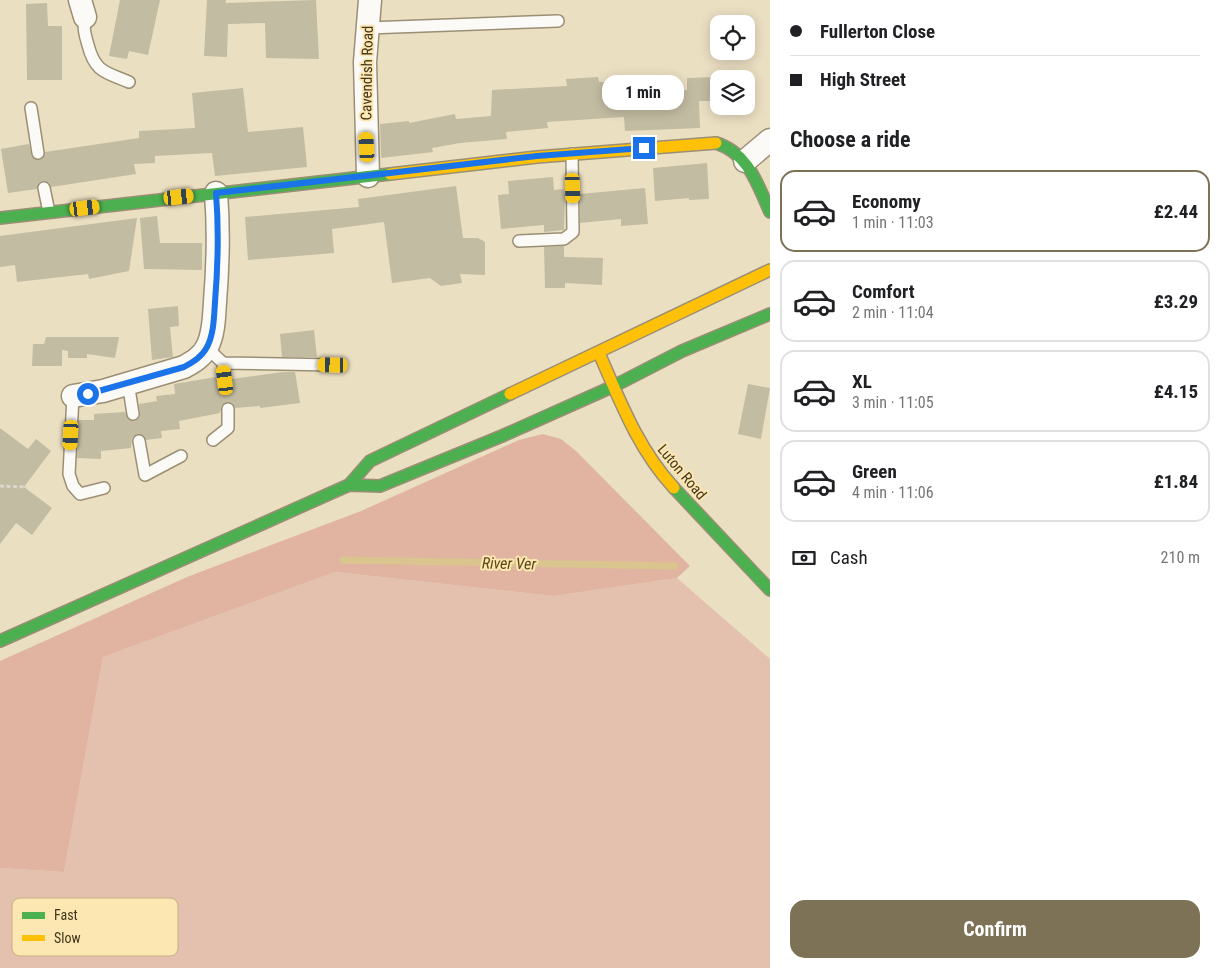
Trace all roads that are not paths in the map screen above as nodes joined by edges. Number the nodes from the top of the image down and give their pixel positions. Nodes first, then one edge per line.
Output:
1 (370, 0) edge
2 (83, 9) edge
3 (558, 21) dead end
4 (368, 28) junction
5 (129, 82) dead end
6 (31, 108) dead end
7 (770, 140) edge
8 (38, 153) dead end
9 (572, 154) junction
10 (745, 160) junction
11 (368, 176) junction
12 (44, 188) dead end
13 (216, 193) junction
14 (0, 205) edge
15 (48, 212) junction
16 (770, 212) edge
17 (1, 218) edge
18 (519, 241) dead end
19 (770, 270) edge
20 (770, 314) edge
21 (207, 348) junction
22 (599, 354) junction
23 (223, 363) junction
24 (333, 365) dead end
25 (225, 380) dead end
26 (128, 382) junction
27 (614, 386) junction
28 (73, 396) joint
29 (228, 409) dead end
30 (134, 414) dead end
31 (213, 440) dead end
32 (139, 442) dead end
33 (180, 456) dead end
34 (349, 485) junction
35 (104, 488) dead end
36 (770, 590) edge
37 (0, 641) edge

1 - 4 street, Cavendish Road
2 - 5 lane
3 - 4 lane
4 - 11 street, Cavendish Road
6 - 8 lane
7 - 10 street
9 - 10 main road
9 - 11 main road
9 - 18 lane
10 - 16 main road
11 - 13 main road
12 - 15 lane
13 - 15 main road
13 - 21 street
14 - 17 lane
15 - 17 main road
19 - 22 main road
20 - 27 main road
21 - 23 lane
21 - 26 street
22 - 27 main road, Luton Road
22 - 34 main road
23 - 24 lane
23 - 25 lane
26 - 28 street
26 - 30 lane
27 - 34 main road
27 - 36 main road, Luton Road
28 - 35 lane
29 - 31 lane
32 - 33 lane
34 - 37 main road

